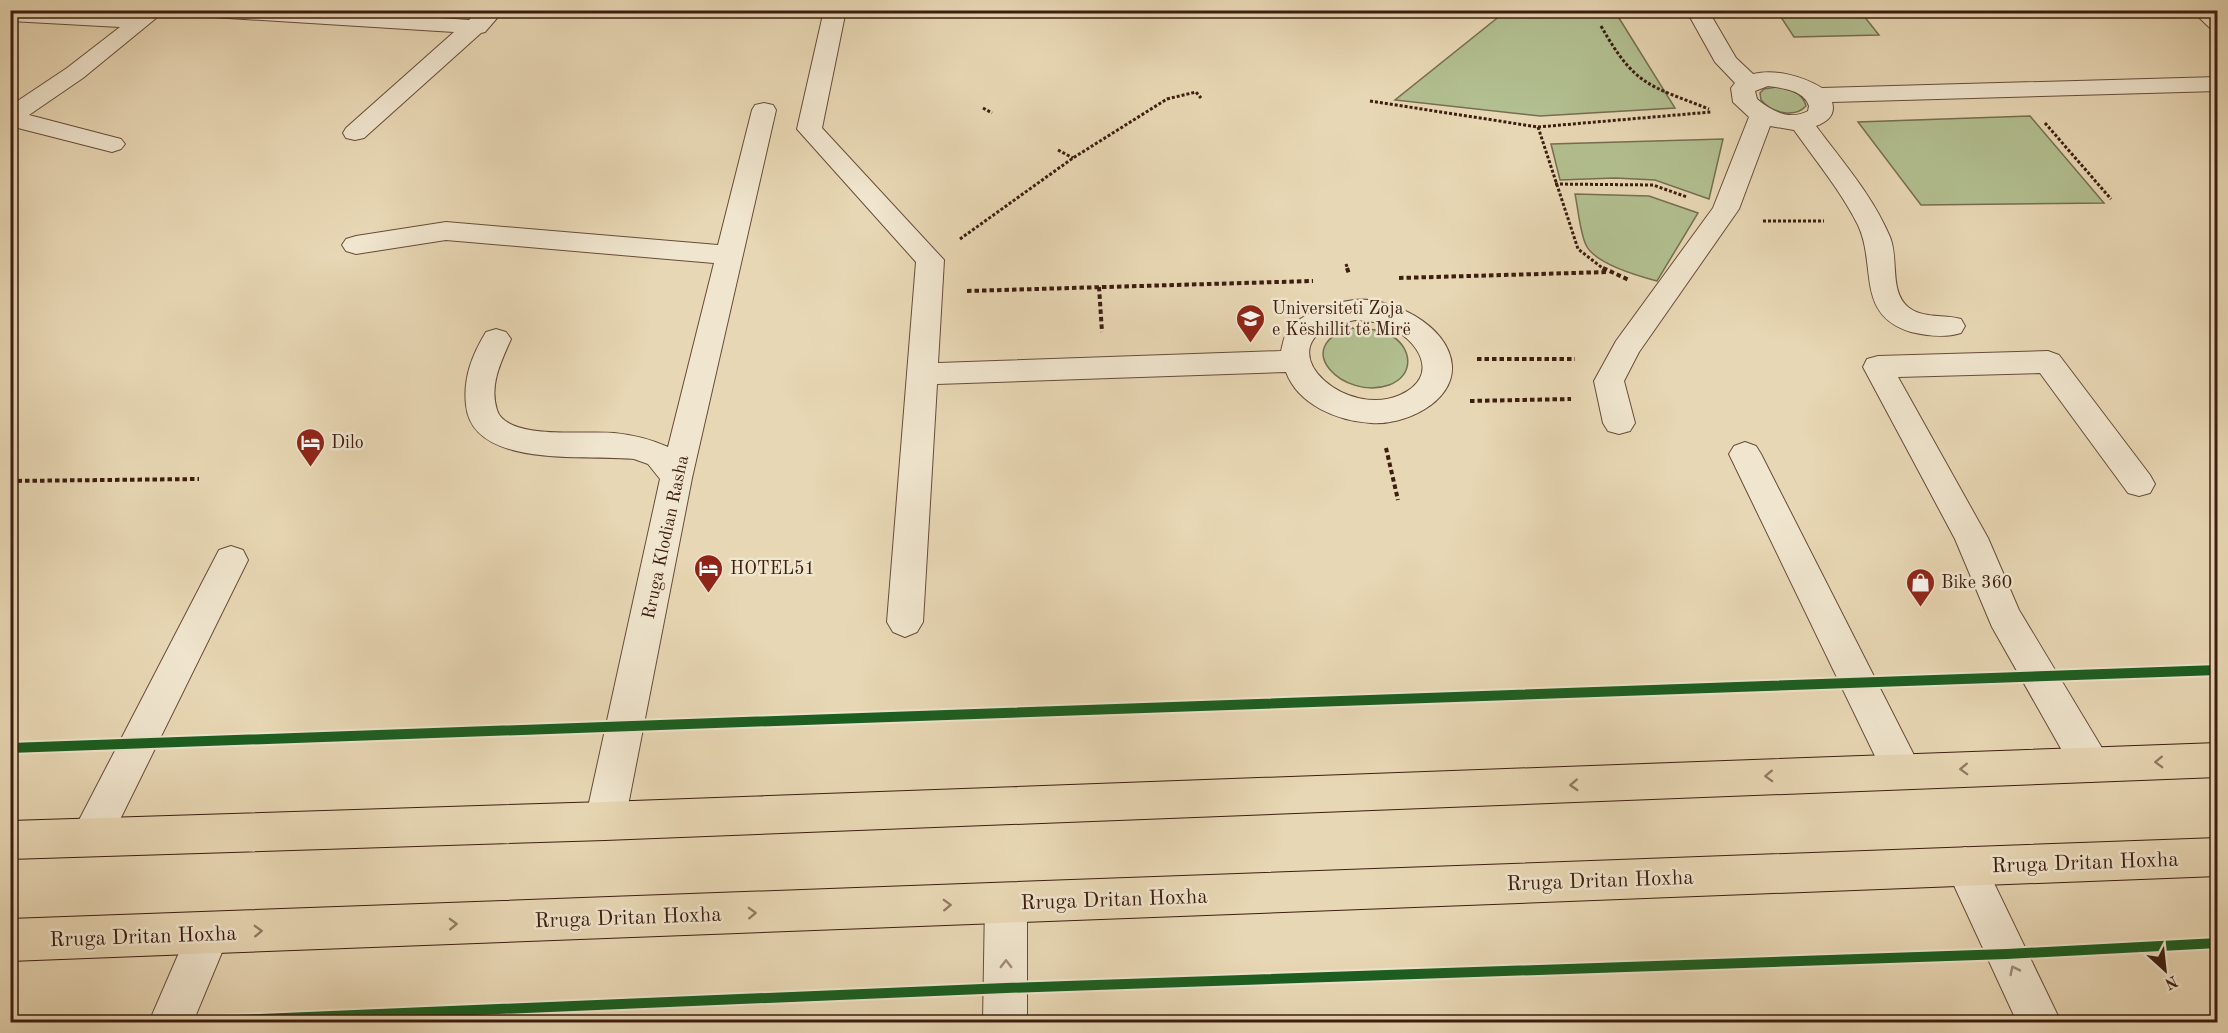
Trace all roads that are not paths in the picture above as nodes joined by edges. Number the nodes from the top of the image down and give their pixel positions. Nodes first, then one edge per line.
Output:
1 (212, 10) edge
2 (835, 10) edge
3 (1697, 10) edge
4 (10, 14) edge
5 (148, 16) edge
6 (485, 19) edge
7 (1749, 83) junction
8 (2217, 84) edge
9 (1815, 95) junction
10 (764, 110) dead end
11 (1762, 116) junction
12 (10, 117) edge
13 (1801, 123) junction
14 (355, 133) dead end
15 (112, 144) dead end
16 (356, 245) dead end
17 (730, 255) junction
18 (1951, 326) dead end
19 (496, 339) dead end
20 (1294, 361) junction
21 (924, 374) junction
22 (1616, 411) road end
23 (1745, 454) dead end
24 (676, 478) junction
25 (2139, 484) dead end
26 (231, 560) dead end
27 (905, 622) dead end
28 (2217, 760) edge
29 (2091, 765) junction
30 (1902, 771) junction
31 (605, 821) junction
32 (91, 837) junction
33 (10, 840) edge
34 (2217, 857) edge
35 (1965, 866) junction
36 (1006, 903) junction
37 (209, 933) junction
38 (10, 940) edge
39 (171, 1023) edge
40 (1005, 1023) edge
41 (2039, 1023) edge

1 - 6 street
2 - 21 street
3 - 7 street
4 - 5 street
5 - 12 street
6 - 14 street
7 - 9 street
7 - 11 street
8 - 9 street
9 - 13 street
10 - 17 street, Rruga Klodian Rasha
11 - 13 street
11 - 22 street
12 - 15 street
13 - 18 street
16 - 17 street
17 - 24 street, Rruga Klodian Rasha
19 - 24 street
20 - 20 street
20 - 21 street
21 - 27 street
23 - 30 street
24 - 31 street, Rruga Klodian Rasha
25 - 29 street
26 - 32 street
28 -> 29 main road
29 -> 30 main road
30 -> 31 main road
31 - 32 main road
32 - 33 main road
34 - 35 main road, Rruga Dritan Hoxha
35 - 36 main road, Rruga Dritan Hoxha
41 -> 35 street
37 -> 36 main road, Rruga Dritan Hoxha
40 -> 36 street
37 - 38 main road, Rruga Dritan Hoxha
37 - 39 street

